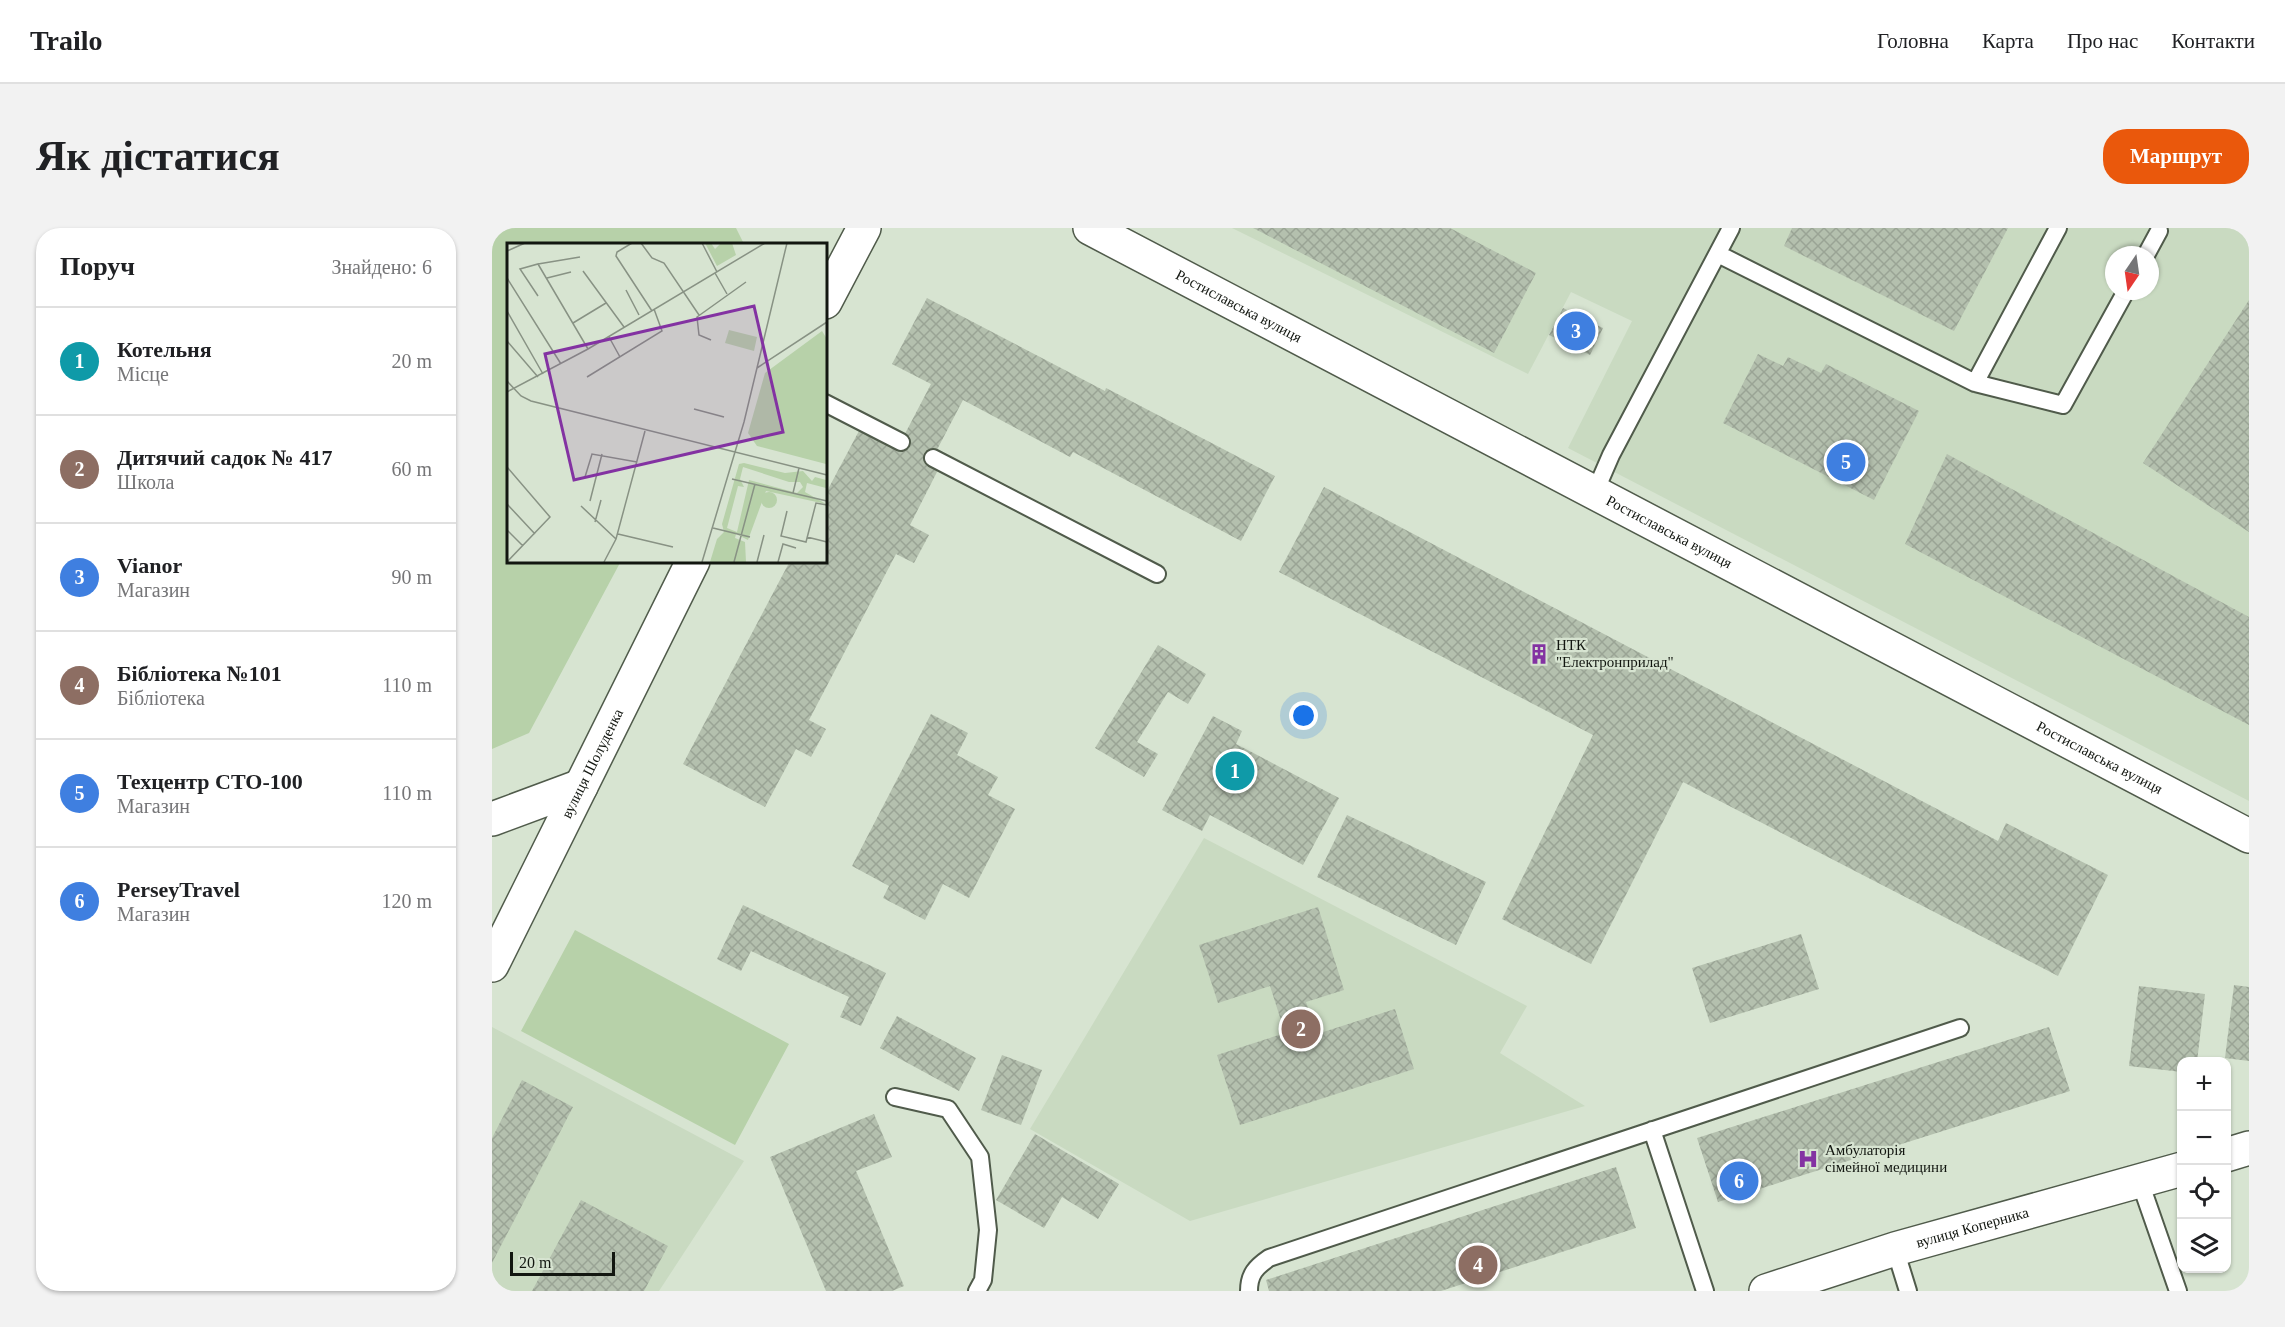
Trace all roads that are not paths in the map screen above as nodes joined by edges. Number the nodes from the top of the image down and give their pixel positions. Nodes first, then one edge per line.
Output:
1 (864, 228) edge
2 (1090, 228) edge
3 (1731, 228) edge
4 (2058, 228) edge
5 (2159, 231) dead end
6 (2151, 246) edge
7 (1718, 254) junction
8 (826, 300) edge
9 (2121, 300) edge
10 (1975, 383) junction
11 (826, 404) edge
12 (901, 442) dead end
13 (933, 458) dead end
14 (1594, 492) junction
15 (693, 562) edge
16 (1157, 574) dead end
17 (581, 786) junction
18 (492, 819) edge
19 (2249, 836) edge
20 (492, 965) edge
21 (1960, 1028) dead end
22 (895, 1097) dead end
23 (1652, 1130) junction
24 (2249, 1148) edge
25 (2231, 1153) edge
26 (2177, 1170) edge
27 (2140, 1182) junction
28 (1895, 1249) junction
29 (977, 1291) edge
30 (1250, 1291) edge
31 (1705, 1291) edge
32 (1766, 1291) edge
33 (1908, 1291) edge
34 (2178, 1291) edge

1 - 8 street
2 - 14 street, Ростиславська вулиця
3 - 7 lane
4 - 10 lane
5 - 6 lane
7 - 10 lane
7 - 14 lane
9 - 10 lane
11 - 12 lane
13 - 16 lane
14 - 19 street, Ростиславська вулиця
15 - 17 street, вулиця Шолуденка
17 - 18 street
17 - 20 street, вулиця Шолуденка
21 - 23 lane
22 - 29 lane
23 - 30 lane
23 - 31 lane
24 - 25 street
26 - 27 street, вулиця Коперника
27 - 28 street, вулиця Коперника
27 - 34 lane
28 - 32 street, вулиця Коперника
28 - 33 lane

